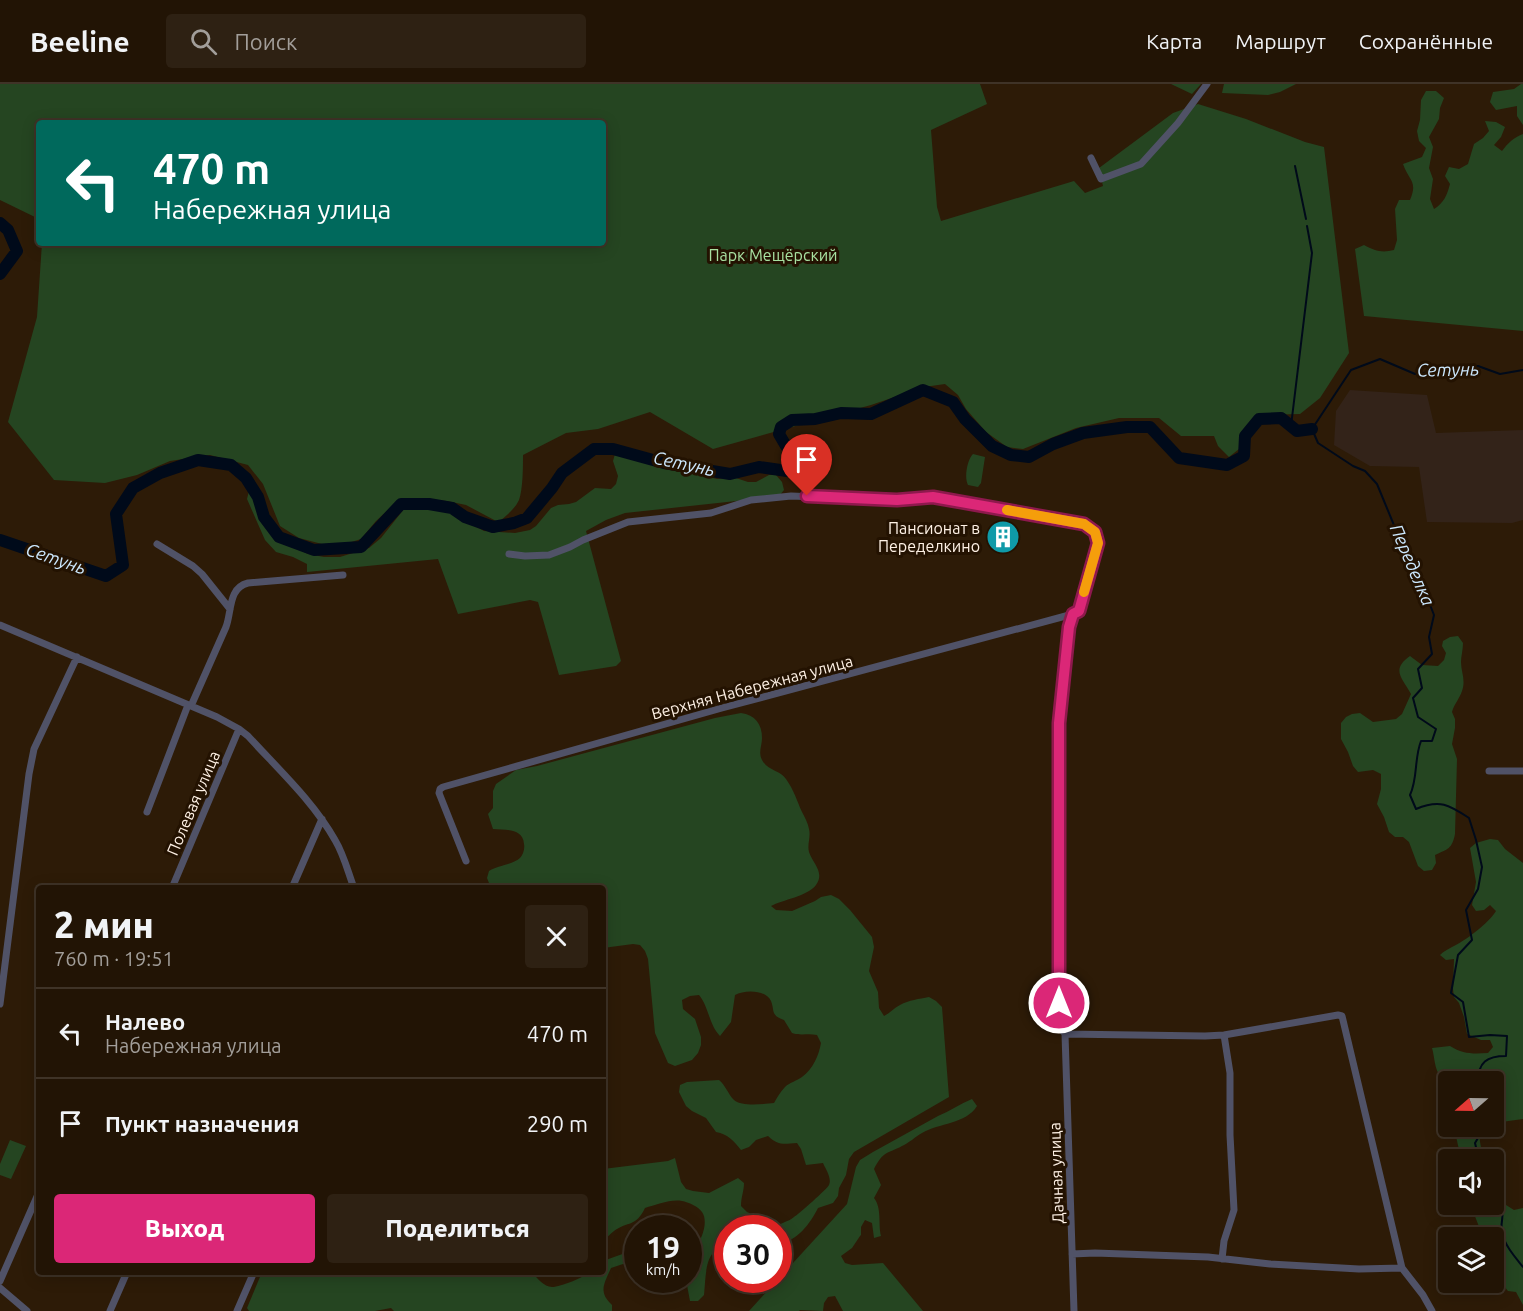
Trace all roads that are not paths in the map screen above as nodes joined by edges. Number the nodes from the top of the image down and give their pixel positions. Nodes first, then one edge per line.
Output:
1 (1207, 84) edge
2 (1091, 158) dead end
3 (157, 544) dead end
4 (509, 554) dead end
5 (343, 575) dead end
6 (230, 609) junction
7 (1073, 614) junction
8 (0, 625) edge
9 (76, 657) junction
10 (190, 705) junction
11 (239, 729) junction
12 (1490, 771) dead end
13 (1523, 771) edge
14 (147, 812) dead end
15 (322, 819) junction
16 (465, 861) dead end
17 (173, 885) edge
18 (293, 885) edge
19 (353, 885) edge
20 (0, 1004) edge
21 (1065, 1034) junction
22 (1224, 1035) junction
23 (36, 1199) edge
24 (1072, 1254) junction
25 (1222, 1259) junction
26 (1402, 1268) junction
27 (125, 1275) edge
28 (253, 1275) edge
29 (0, 1281) edge
30 (0, 1288) edge
31 (27, 1311) edge
32 (110, 1311) edge
33 (237, 1311) edge
34 (1074, 1311) edge
35 (1432, 1311) edge

1 - 2 street
3 - 6 street
4 - 7 street
5 - 6 street
6 - 10 street
7 - 16 street, Верхняя Набережная улица
7 - 21 street
8 - 9 street
9 - 10 street
9 - 20 street
10 - 11 street
10 - 14 street
11 - 15 street
11 - 17 street, Полевая улица
12 - 13 street
15 - 18 street
15 - 19 street
21 - 22 street
21 - 24 street, Дачная улица
22 - 25 street
22 - 26 street
23 - 29 street
24 - 25 street
24 - 34 street, Дачная улица
25 - 26 street
26 - 35 street
27 - 32 street
28 - 33 street
30 - 31 street

